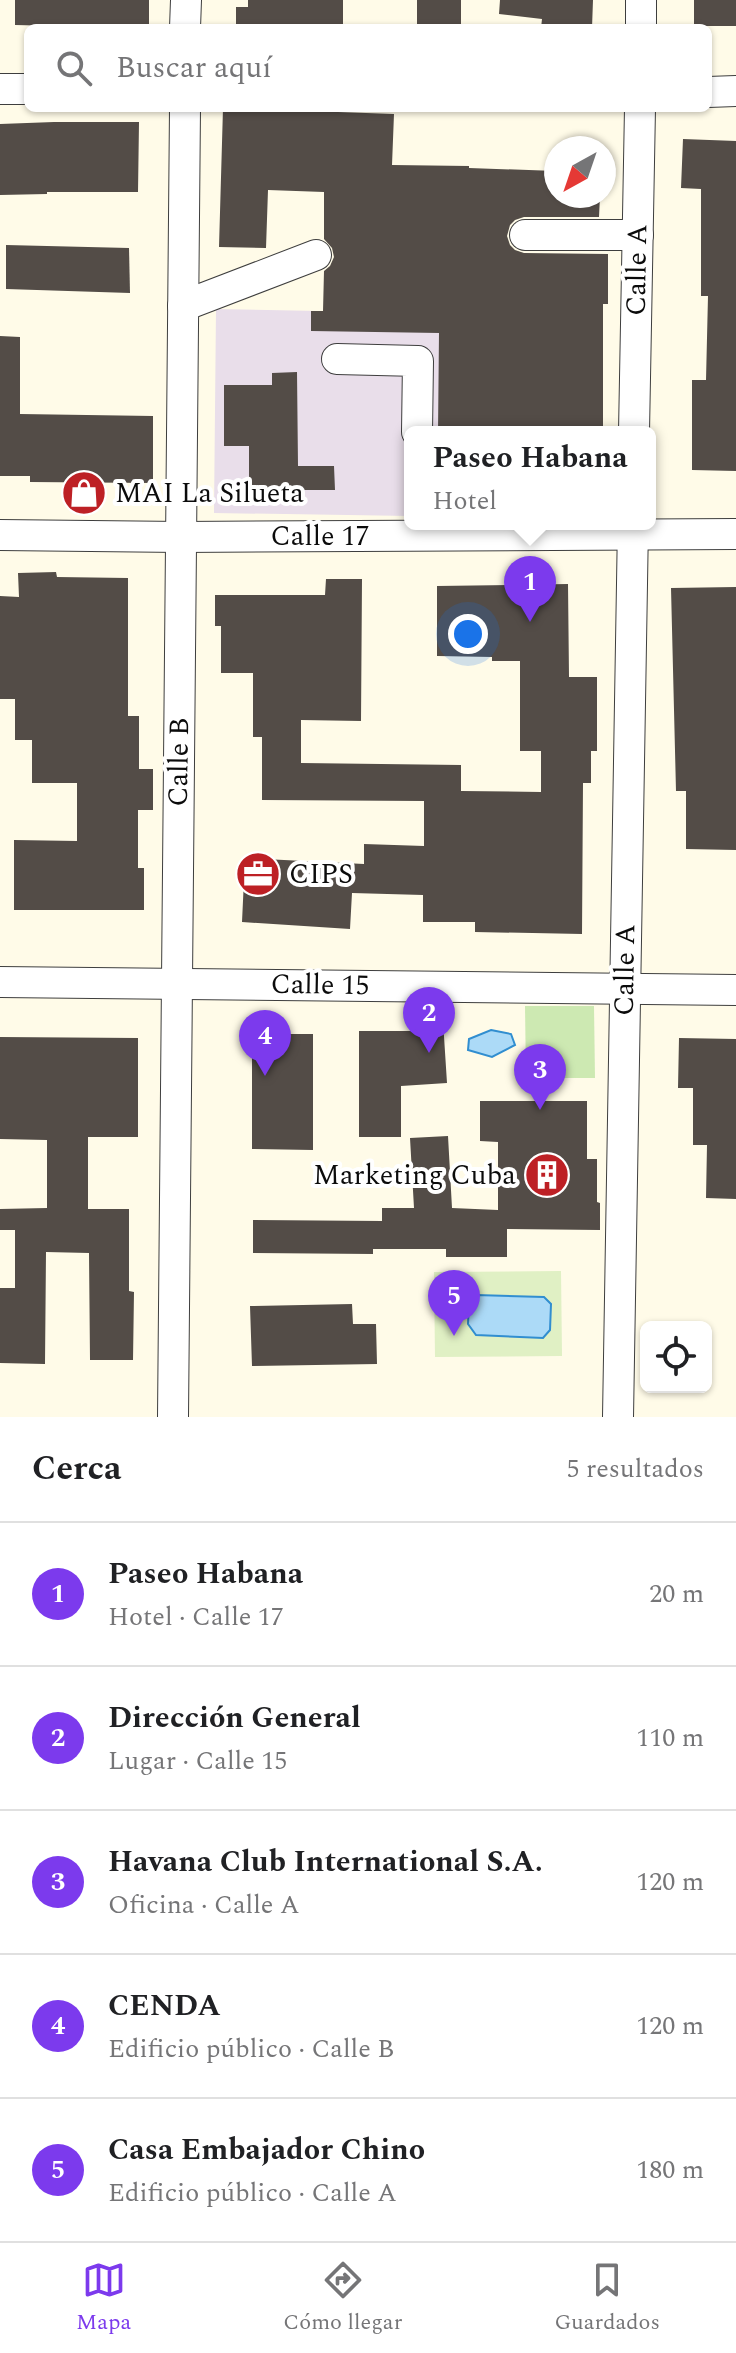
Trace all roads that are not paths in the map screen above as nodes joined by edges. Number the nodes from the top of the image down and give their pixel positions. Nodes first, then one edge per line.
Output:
1 (186, 0) edge
2 (641, 0) edge
3 (185, 24) edge
4 (641, 24) edge
5 (0, 89) edge
6 (24, 89) edge
7 (736, 91) edge
8 (712, 92) edge
9 (185, 112) edge
10 (640, 112) edge
11 (525, 235) dead end
12 (638, 235) junction
13 (316, 255) dead end
14 (183, 306) junction
15 (337, 359) dead end
16 (417, 426) edge
17 (634, 426) edge
18 (415, 530) edge
19 (633, 530) edge
20 (654, 530) edge
21 (736, 534) edge
22 (0, 535) edge
23 (181, 537) junction
24 (0, 982) edge
25 (177, 983) junction
26 (625, 990) junction
27 (736, 990) edge
28 (173, 1417) edge
29 (618, 1417) edge

1 - 3 street
2 - 4 street
5 - 6 street
7 - 8 street
9 - 14 street, Calle B
10 - 12 street, Calle A
11 - 12 street
12 - 17 street, Calle A
13 - 14 street
14 - 23 street, Calle B
15 - 16 street
18 - 23 street, Calle 17
19 - 26 street, Calle A
20 - 21 street, Calle 17
22 - 23 street, Calle 17
23 - 25 street, Calle B
24 - 25 street, Calle 15
25 - 26 street, Calle 15
25 - 28 street, Calle B
26 - 27 street, Calle 15
26 - 29 street, Calle A

